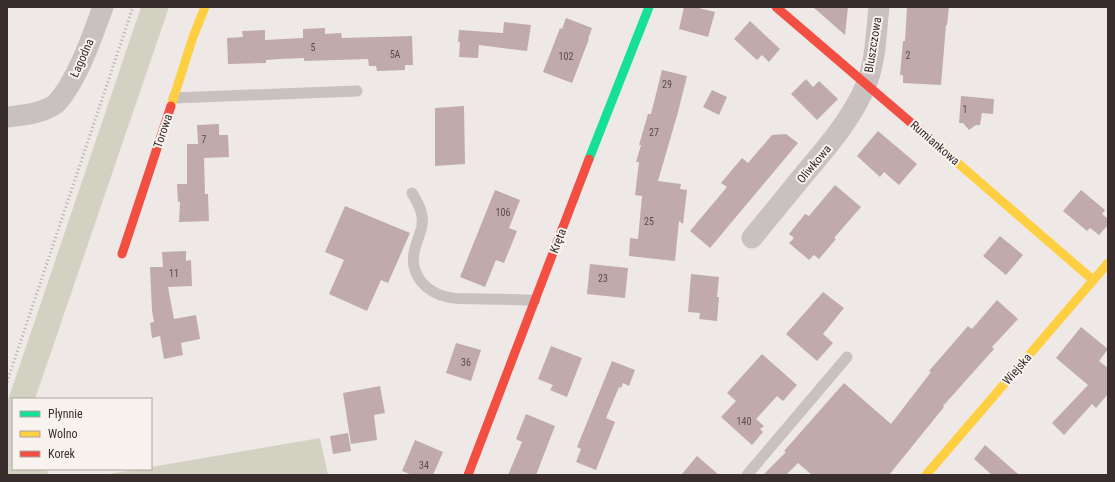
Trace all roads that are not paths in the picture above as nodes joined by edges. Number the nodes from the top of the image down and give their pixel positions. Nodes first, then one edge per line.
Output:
1 (103, 7) edge
2 (205, 7) edge
3 (649, 7) edge
4 (776, 7) edge
5 (879, 7) edge
6 (866, 84) junction
7 (357, 91) dead end
8 (174, 98) junction
9 (7, 117) edge
10 (412, 193) dead end
11 (752, 238) dead end
12 (122, 254) dead end
13 (1108, 263) edge
14 (1093, 280) junction
15 (535, 300) junction
16 (848, 357) dead end
17 (468, 475) edge
18 (747, 475) edge
19 (926, 475) edge

1 - 9 street, Łagodna
2 - 8 street, Torowa
3 - 15 street, Kręta
4 - 6 street, Rumiankowa
5 - 6 street, Bluszczowa
6 - 11 street, Oliwkowa
6 - 14 street, Rumiankowa
7 - 8 lane
8 - 12 street, Torowa
10 - 15 lane
13 - 14 street, Wiejska
14 - 19 street, Wiejska
15 - 17 street, Kręta
16 - 18 lane

